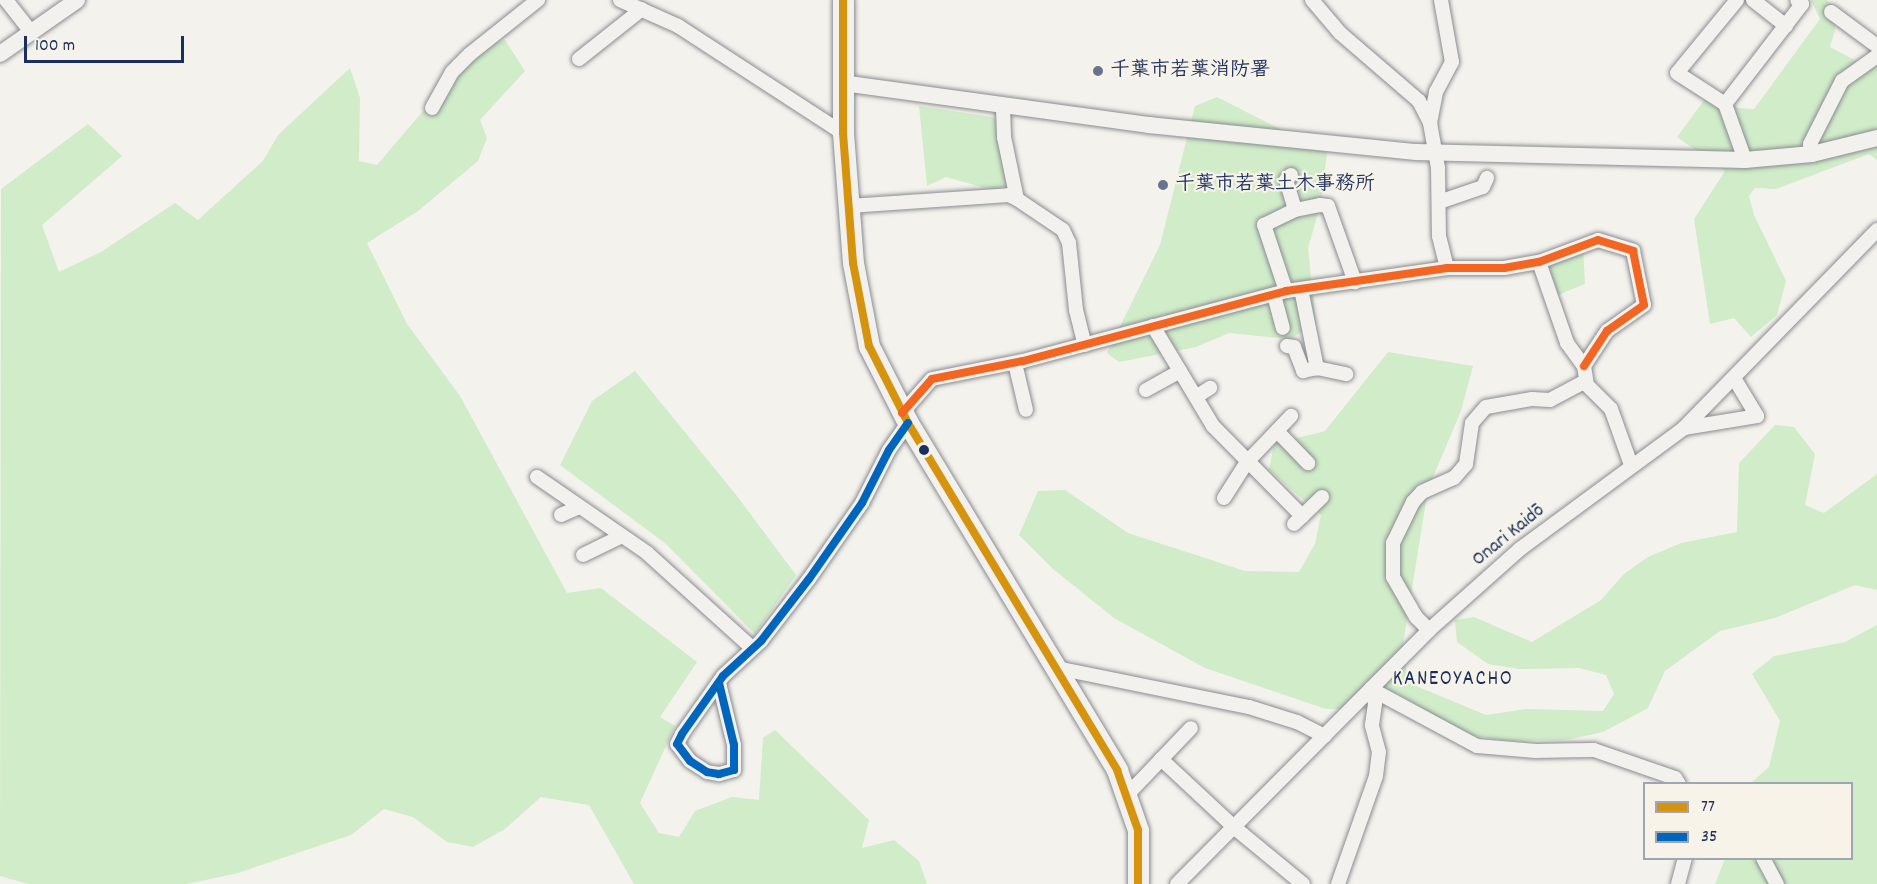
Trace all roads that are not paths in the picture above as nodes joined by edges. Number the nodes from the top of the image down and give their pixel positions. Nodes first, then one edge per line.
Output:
1 (6, 0) edge
2 (77, 0) edge
3 (538, 0) edge
4 (620, 0) edge
5 (843, 0) edge
6 (1312, 0) edge
7 (1441, 0) edge
8 (1737, 0) edge
9 (1753, 0) edge
10 (1797, 0) edge
11 (642, 9) junction
12 (1831, 12) dead end
13 (1786, 26) junction
14 (31, 32) junction
15 (1877, 46) edge
16 (0, 54) edge
17 (1877, 56) edge
18 (579, 59) dead end
19 (842, 83) junction
20 (1725, 104) junction
21 (1003, 107) junction
22 (432, 108) dead end
23 (1430, 123) junction
24 (843, 133) junction
25 (1877, 138) edge
26 (1435, 152) junction
27 (1812, 154) junction
28 (1745, 160) junction
29 (1291, 175) dead end
30 (1487, 178) dead end
31 (1017, 199) junction
32 (1439, 202) junction
33 (849, 206) junction
34 (1295, 210) junction
35 (1877, 230) edge
36 (1539, 262) junction
37 (1447, 268) junction
38 (1355, 282) junction
39 (1301, 289) junction
40 (1280, 293) junction
41 (1153, 326) junction
42 (1283, 328) dead end
43 (1084, 345) junction
44 (1287, 346) dead end
45 (1015, 363) junction
46 (1584, 366) junction
47 (1317, 368) junction
48 (1180, 370) junction
49 (1346, 374) dead end
50 (1734, 378) junction
51 (1585, 381) junction
52 (1210, 388) dead end
53 (1146, 390) dead end
54 (1196, 398) junction
55 (1026, 410) dead end
56 (1291, 416) dead end
57 (905, 418) junction
58 (1684, 428) junction
59 (1277, 431) junction
60 (1247, 462) junction
61 (1308, 463) dead end
62 (1631, 465) junction
63 (537, 477) dead end
64 (1322, 497) dead end
65 (1224, 498) dead end
66 (577, 508) junction
67 (561, 514) dead end
68 (622, 536) junction
69 (583, 555) dead end
70 (1429, 630) junction
71 (752, 648) junction
72 (1057, 668) junction
73 (719, 683) junction
74 (1371, 688) junction
75 (1191, 728) dead end
76 (1325, 736) junction
77 (1161, 759) junction
78 (1678, 782) edge
79 (1128, 794) junction
80 (1235, 828) junction
81 (1684, 860) edge
82 (1764, 860) edge
83 (1138, 884) edge
84 (1177, 884) edge
85 (1304, 884) edge
86 (1338, 884) edge
87 (1678, 884) edge
88 (1777, 884) edge

1 - 14 street
2 - 14 street
3 - 22 street
4 - 11 street
5 - 19 main road
6 - 23 street
7 - 23 street
8 - 20 street
9 - 13 street
10 - 13 street
11 - 18 street
11 - 24 street
12 - 15 street
13 - 20 street
14 - 16 street
17 - 27 street
19 - 21 street
19 - 24 main road
20 - 28 street
21 - 26 street
21 - 31 street
23 - 26 street
24 - 33 main road
25 - 27 street
26 - 28 street
26 - 32 street
27 - 28 street
29 - 34 street
30 - 32 street
31 - 33 street
31 - 43 street
32 - 37 street
33 - 57 main road
34 - 38 street
34 - 40 street
35 - 50 street, Onari Kaidō
36 - 37 street
36 - 46 street
36 - 46 street
37 - 38 street
38 - 39 street
39 - 40 street
39 - 47 street
40 - 41 street
40 - 42 street
41 - 43 street
41 - 48 street
43 - 45 street
44 - 47 street
45 - 55 street
45 - 57 street
46 - 51 street
47 - 49 street
48 - 53 street
48 - 54 street
50 - 58 street, Onari Kaidō
50 - 58 street
51 - 62 street
51 - 70 street
52 - 54 street
54 - 60 street
56 - 59 street
57 - 71 street
57 - 72 main road
58 - 62 street, Onari Kaidō
59 - 60 street
59 - 61 street
60 - 64 street
60 - 65 street
62 - 70 street, Onari Kaidō
63 - 66 street
66 - 67 street
66 - 68 street
68 - 69 street
68 - 71 street
70 - 74 street, Onari Kaidō
71 - 73 street
72 - 76 street
72 - 79 main road
73 - 73 street
74 - 76 street, Onari Kaidō
74 - 78 street
74 - 86 street
75 - 77 street
76 - 80 street, Onari Kaidō
77 - 79 street
77 - 80 street
79 - 83 main road
80 - 84 street, Onari Kaidō
80 - 85 street
81 - 87 street
82 - 88 street

